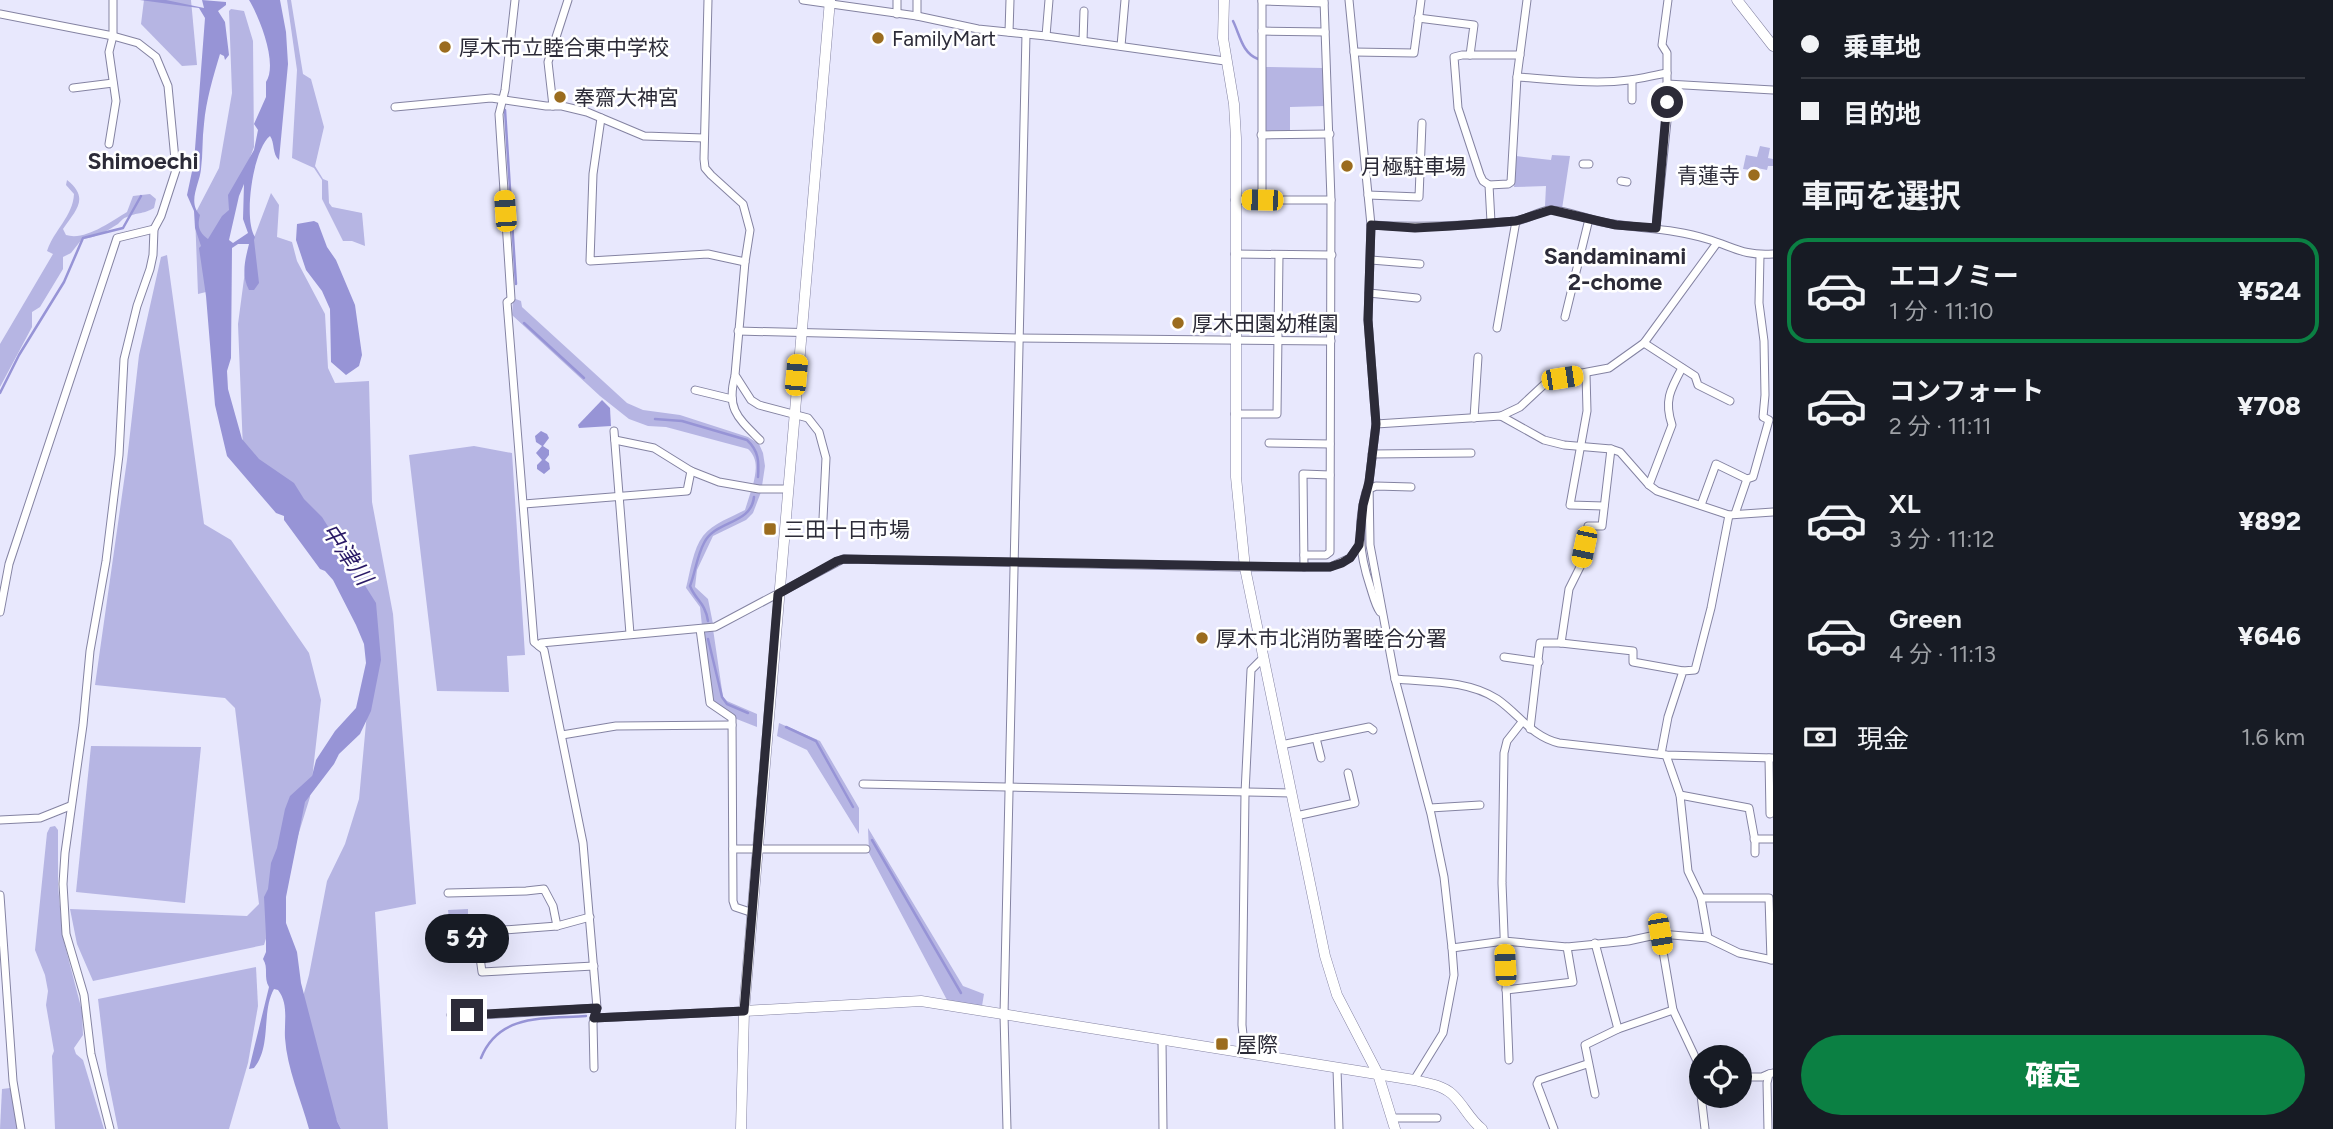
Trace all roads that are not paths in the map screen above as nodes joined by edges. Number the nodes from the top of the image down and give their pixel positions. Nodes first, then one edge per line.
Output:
1 (113, 0) edge
2 (515, 0) edge
3 (568, 0) edge
4 (708, 0) edge
5 (803, 0) edge
6 (883, 0) edge
7 (897, 0) edge
8 (918, 0) edge
9 (1010, 0) edge
10 (1049, 0) edge
11 (1125, 0) edge
12 (1224, 0) edge
13 (1349, 0) edge
14 (1421, 0) edge
15 (1527, 0) edge
16 (1668, 0) edge
17 (1737, 0) edge
18 (1262, 1) edge
19 (829, 2) edge
20 (1324, 2) edge
21 (882, 11) junction
22 (1084, 11) dead end
23 (897, 13) junction
24 (0, 14) edge
25 (916, 16) junction
26 (1418, 18) junction
27 (1009, 32) junction
28 (1262, 32) junction
29 (1325, 32) junction
30 (1026, 34) junction
31 (113, 36) junction
32 (1046, 36) junction
33 (1083, 41) junction
34 (1121, 46) junction
35 (1773, 46) edge
36 (1354, 52) junction
37 (1470, 55) junction
38 (1520, 55) junction
39 (1225, 61) junction
40 (1667, 73) junction
41 (1517, 77) junction
42 (1632, 80) junction
43 (113, 83) junction
44 (1667, 84) junction
45 (73, 88) dead end
46 (1773, 90) edge
47 (503, 99) junction
48 (1632, 100) dead end
49 (553, 106) junction
50 (395, 107) dead end
51 (601, 118) junction
52 (1422, 123) dead end
53 (1330, 134) junction
54 (1261, 135) junction
55 (704, 138) junction
56 (109, 144) dead end
57 (1489, 185) junction
58 (1368, 195) junction
59 (1236, 200) junction
60 (1262, 200) junction
61 (1331, 200) junction
62 (1589, 219) junction
63 (1516, 221) junction
64 (1491, 222) junction
65 (1371, 225) junction
66 (1656, 228) junction
67 (154, 229) junction
68 (1717, 243) junction
69 (1235, 254) junction
70 (1279, 254) junction
71 (1773, 254) edge
72 (1332, 255) junction
73 (1760, 255) junction
74 (1371, 260) junction
75 (745, 262) junction
76 (1417, 262) dead end
77 (1369, 293) junction
78 (1417, 298) dead end
79 (1564, 317) dead end
80 (1497, 328) dead end
81 (738, 331) junction
82 (800, 333) junction
83 (1018, 338) junction
84 (1235, 341) junction
85 (1279, 341) junction
86 (1331, 341) junction
87 (1644, 342) junction
88 (1478, 357) dead end
89 (1682, 368) junction
90 (1586, 374) junction
91 (735, 375) junction
92 (695, 390) dead end
93 (732, 399) junction
94 (1730, 401) dead end
95 (793, 413) junction
96 (1235, 414) junction
97 (1501, 416) junction
98 (1474, 418) junction
99 (1376, 424) junction
100 (614, 431) dead end
101 (1770, 434) edge
102 (615, 440) junction
103 (760, 440) dead end
104 (1269, 443) dead end
105 (1330, 444) junction
106 (1582, 447) junction
107 (1611, 449) junction
108 (1471, 453) dead end
109 (1373, 454) junction
110 (691, 471) junction
111 (1329, 475) junction
112 (1747, 479) junction
113 (1369, 485) junction
114 (1648, 485) junction
115 (1411, 487) dead end
116 (787, 489) junction
117 (619, 495) junction
118 (524, 503) junction
119 (1701, 505) junction
120 (1604, 506) junction
121 (1773, 512) edge
122 (1732, 515) junction
123 (823, 519) dead end
124 (1359, 545) junction
125 (1304, 555) junction
126 (1014, 562) junction
127 (1304, 567) junction
128 (1245, 568) junction
129 (778, 594) junction
130 (0, 612) edge
131 (1383, 615) junction
132 (699, 629) junction
133 (630, 634) junction
134 (1561, 643) junction
135 (539, 646) junction
136 (1504, 657) dead end
137 (1262, 659) junction
138 (1539, 662) junction
139 (1683, 671) junction
140 (1395, 680) junction
141 (1522, 722) junction
142 (732, 725) junction
143 (1530, 729) junction
144 (1373, 730) dead end
145 (562, 735) junction
146 (1316, 738) junction
147 (1281, 745) junction
148 (1663, 755) junction
149 (1321, 758) dead end
150 (1771, 758) edge
151 (1348, 773) dead end
152 (863, 784) dead end
153 (1010, 787) junction
154 (1245, 793) junction
155 (1292, 793) junction
156 (1681, 795) junction
157 (1480, 805) dead end
158 (70, 806) junction
159 (1430, 808) junction
160 (1770, 814) dead end
161 (1296, 816) junction
162 (0, 820) edge
163 (1754, 839) junction
164 (1773, 839) edge
165 (758, 848) junction
166 (733, 849) junction
167 (866, 849) dead end
168 (1755, 853) dead end
169 (448, 893) dead end
170 (0, 895) edge
171 (1701, 898) junction
172 (753, 913) junction
173 (590, 917) junction
174 (557, 926) junction
175 (1660, 934) junction
176 (1707, 937) junction
177 (1504, 941) junction
178 (1595, 943) junction
179 (1567, 947) junction
180 (1452, 948) junction
181 (1772, 960) edge
182 (594, 966) junction
183 (1506, 990) junction
184 (597, 1008) junction
185 (1673, 1010) junction
186 (744, 1011) junction
187 (451, 1015) dead end
188 (1004, 1015) junction
189 (594, 1018) junction
190 (1618, 1029) junction
191 (1161, 1041) junction
192 (1689, 1045) edge
193 (1245, 1054) junction
194 (1509, 1060) dead end
195 (1587, 1064) junction
196 (594, 1068) dead end
197 (1337, 1069) junction
198 (1378, 1074) junction
199 (1771, 1074) edge
200 (1752, 1077) edge
201 (1414, 1080) junction
202 (1595, 1094) dead end
203 (1702, 1108) edge
204 (1437, 1118) dead end
205 (1395, 1124) edge
206 (21, 1129) edge
207 (110, 1129) edge
208 (741, 1129) edge
209 (1007, 1129) edge
210 (1163, 1129) edge
211 (1339, 1129) edge
212 (1482, 1129) edge
213 (1553, 1129) edge
214 (1705, 1129) edge
215 (1768, 1129) edge

1 - 31 street
2 - 47 street
3 - 49 street
4 - 55 street
5 - 19 street
6 - 21 street
7 - 23 street
8 - 25 street
9 - 27 street
10 - 32 street
11 - 34 street
12 - 39 street
13 - 36 street
14 - 26 street
15 - 38 street
16 - 40 street
17 - 35 street
18 - 20 street
18 - 28 street
19 - 21 street
19 - 82 street
20 - 29 street
21 - 23 street
22 - 33 street
23 - 25 street
24 - 31 street
25 - 27 street
26 - 36 street
26 - 37 street
27 - 30 street
28 - 29 street
28 - 54 street
29 - 53 street
30 - 32 street
30 - 83 street
31 - 43 street
31 - 67 street
32 - 33 street
33 - 34 street
34 - 39 street
36 - 58 street
37 - 38 street
37 - 57 street
38 - 41 street
39 - 59 street
40 - 42 street
40 - 44 street
41 - 42 street
41 - 57 street
42 - 48 street
43 - 45 street
43 - 56 street
44 - 46 street
44 - 66 street
47 - 49 street
47 - 50 street
47 - 118 street
49 - 51 street
51 - 55 street
51 - 75 street
52 - 58 street
53 - 54 street
53 - 61 street
54 - 60 street
55 - 75 street
57 - 64 street
58 - 65 street
59 - 60 street
59 - 69 street
60 - 61 street
61 - 72 street
62 - 63 street
62 - 66 street
62 - 79 street
63 - 64 street
63 - 80 street
64 - 65 street
65 - 74 street
66 - 68 street
67 - 130 street
67 - 158 street
68 - 73 street
68 - 87 street
69 - 70 street
69 - 84 street
70 - 72 street
70 - 85 street
71 - 73 street
72 - 86 street
73 - 101 street
74 - 76 street
74 - 77 street
75 - 81 street
77 - 78 street
77 - 99 street
81 - 82 street
81 - 91 street
82 - 83 street
82 - 95 street
83 - 84 street
83 - 126 street
84 - 85 street
84 - 96 street
85 - 86 street
85 - 96 street
86 - 105 street
87 - 89 street
87 - 90 street
88 - 98 street
89 - 94 street
89 - 114 street
90 - 97 street
90 - 106 street
91 - 93 street
91 - 95 street
92 - 93 street
93 - 103 street
95 - 116 street
95 - 123 street
96 - 128 street
97 - 98 street
97 - 106 street
98 - 99 street
99 - 109 street
100 - 102 street
101 - 112 street
102 - 110 street
102 - 117 street
104 - 105 street
105 - 111 street
106 - 107 street
106 - 120 street
107 - 114 street
107 - 120 street
108 - 109 street
109 - 113 street
110 - 116 street
110 - 117 street
111 - 125 street
111 - 125 street
112 - 119 street
112 - 122 street
113 - 115 street
113 - 124 street
113 - 131 street
114 - 119 street
116 - 129 street
117 - 118 street
117 - 133 street
118 - 135 street
119 - 122 street
120 - 134 street
121 - 122 street
122 - 139 street
124 - 127 street
124 - 131 street
125 - 127 street
126 - 128 street
126 - 129 street
126 - 153 street
127 - 128 street
128 - 137 street
129 - 132 street
129 - 165 street
131 - 140 street
132 - 133 street
132 - 142 street
133 - 135 street
134 - 138 street
134 - 139 street
135 - 145 street
136 - 138 street
137 - 147 street
137 - 154 street
138 - 143 street
139 - 148 street
140 - 141 street
140 - 159 street
141 - 143 street
141 - 177 street
142 - 145 street
142 - 166 street
143 - 148 street
144 - 146 street
145 - 173 street
146 - 147 street
146 - 149 street
147 - 155 street
148 - 150 street
148 - 156 street
150 - 160 street
151 - 161 street
152 - 153 street
153 - 154 street
153 - 188 street
154 - 155 street
154 - 193 street
155 - 161 street
156 - 163 street
156 - 171 street
157 - 159 street
158 - 162 street
158 - 207 street
159 - 180 street
161 - 198 street
163 - 164 street
163 - 168 street
165 - 166 street
165 - 167 street
165 - 172 street
166 - 172 street
169 - 174 street
170 - 206 street
171 - 176 street
171 - 181 street
172 - 186 street
173 - 174 street
173 - 182 street
174 - 182 street
175 - 176 street
175 - 178 street
175 - 185 street
176 - 181 street
177 - 179 street
177 - 180 street
177 - 183 street
178 - 179 street
178 - 190 street
179 - 183 street
180 - 201 street
182 - 184 street
183 - 194 street
184 - 187 street
184 - 189 street
185 - 190 street
185 - 192 street
186 - 188 street
186 - 189 street
186 - 208 street
188 - 191 street
188 - 209 street
189 - 196 street
190 - 195 street
191 - 193 street
191 - 210 street
193 - 197 street
195 - 202 street
195 - 213 street
197 - 198 street
197 - 211 street
198 - 201 street
198 - 205 street
199 - 200 street
199 - 215 street
201 - 212 street
203 - 214 street
204 - 205 street

